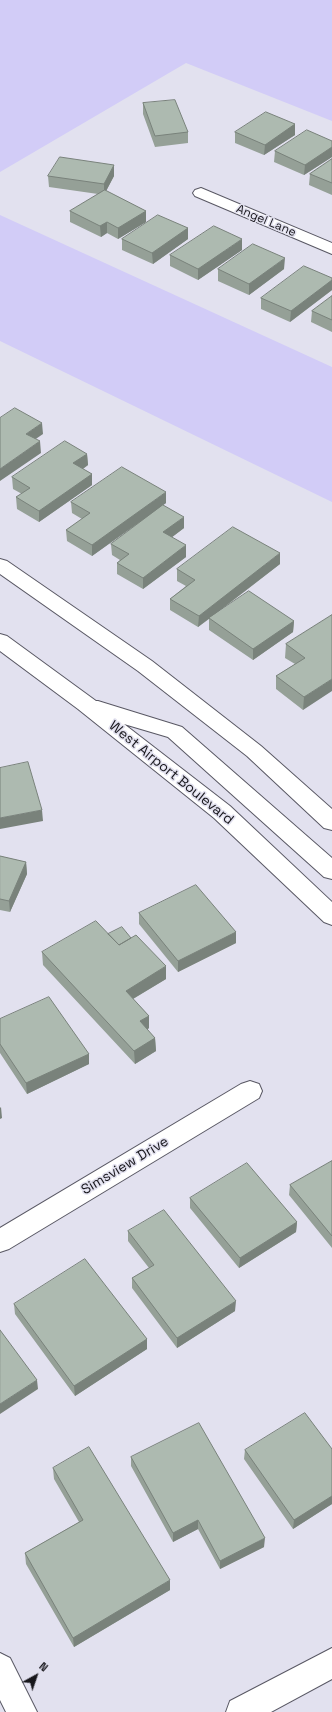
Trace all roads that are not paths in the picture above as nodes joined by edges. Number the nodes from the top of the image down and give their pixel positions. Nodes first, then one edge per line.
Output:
1 (201, 193) dead end
2 (332, 249) edge
3 (0, 565) edge
4 (0, 641) edge
5 (85, 704) junction
6 (332, 822) edge
7 (332, 871) edge
8 (332, 916) edge
9 (250, 1091) dead end
10 (0, 1241) edge
11 (332, 1663) edge
12 (0, 1668) edge
13 (22, 1712) edge
14 (241, 1712) edge

1 - 2 main road, Angel Lane
3 - 6 main road
4 - 5 main road, West Airport Boulevard
5 - 7 main road
5 - 8 main road, West Airport Boulevard
9 - 10 main road, Simsview Drive
11 - 14 main road
12 - 13 main road

